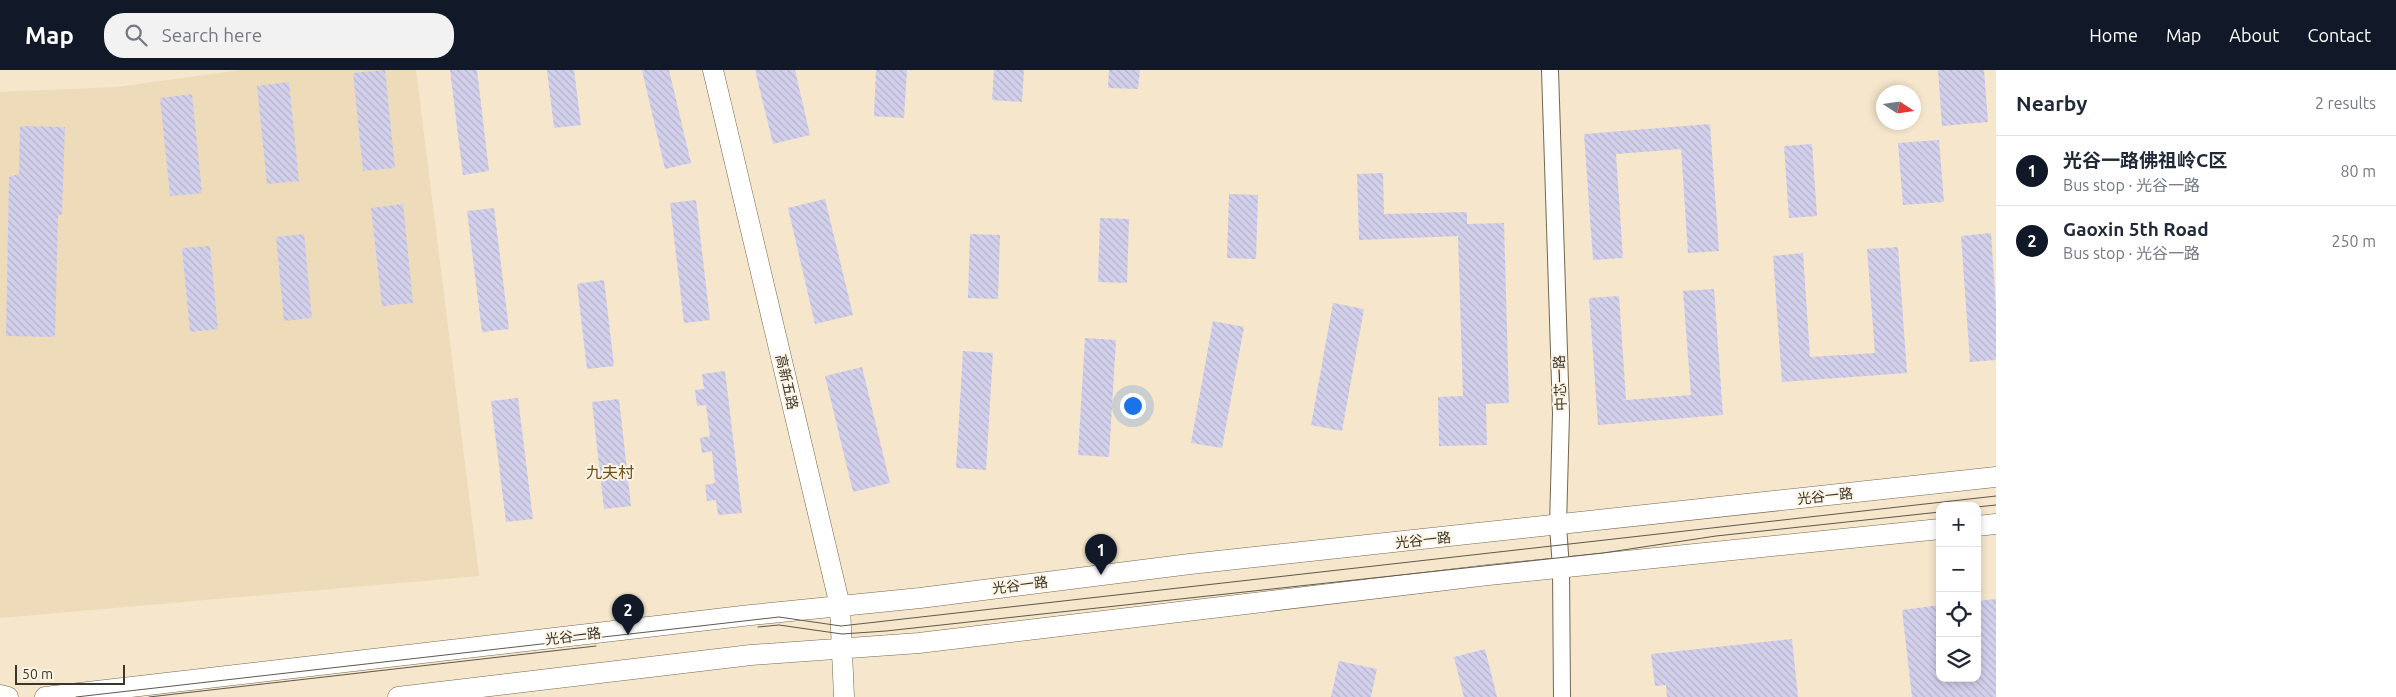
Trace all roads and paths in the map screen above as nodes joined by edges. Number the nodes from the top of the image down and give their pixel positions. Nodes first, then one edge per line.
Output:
1 (713, 70) edge
2 (1550, 70) edge
3 (1996, 478) edge
4 (1996, 524) edge
5 (1558, 526) junction
6 (1981, 526) edge
7 (1936, 529) edge
8 (1561, 568) junction
9 (840, 606) junction
10 (843, 649) junction
11 (0, 695) edge
12 (8, 697) edge
13 (45, 697) edge
14 (398, 697) edge
15 (844, 697) edge
16 (1562, 697) edge

1 - 9 main road, 高新五路
2 - 5 street, 中芯一路
3 - 5 main road, 光谷一路
4 - 6 main road
5 - 8 street, 中芯一路
5 - 9 main road, 光谷一路
7 - 8 main road
8 - 10 main road
8 - 16 street, 中芯一路
9 - 10 main road, 高新五路
9 - 13 main road, 光谷一路
10 - 14 main road
10 - 15 main road, 高新五路
11 - 12 main road

